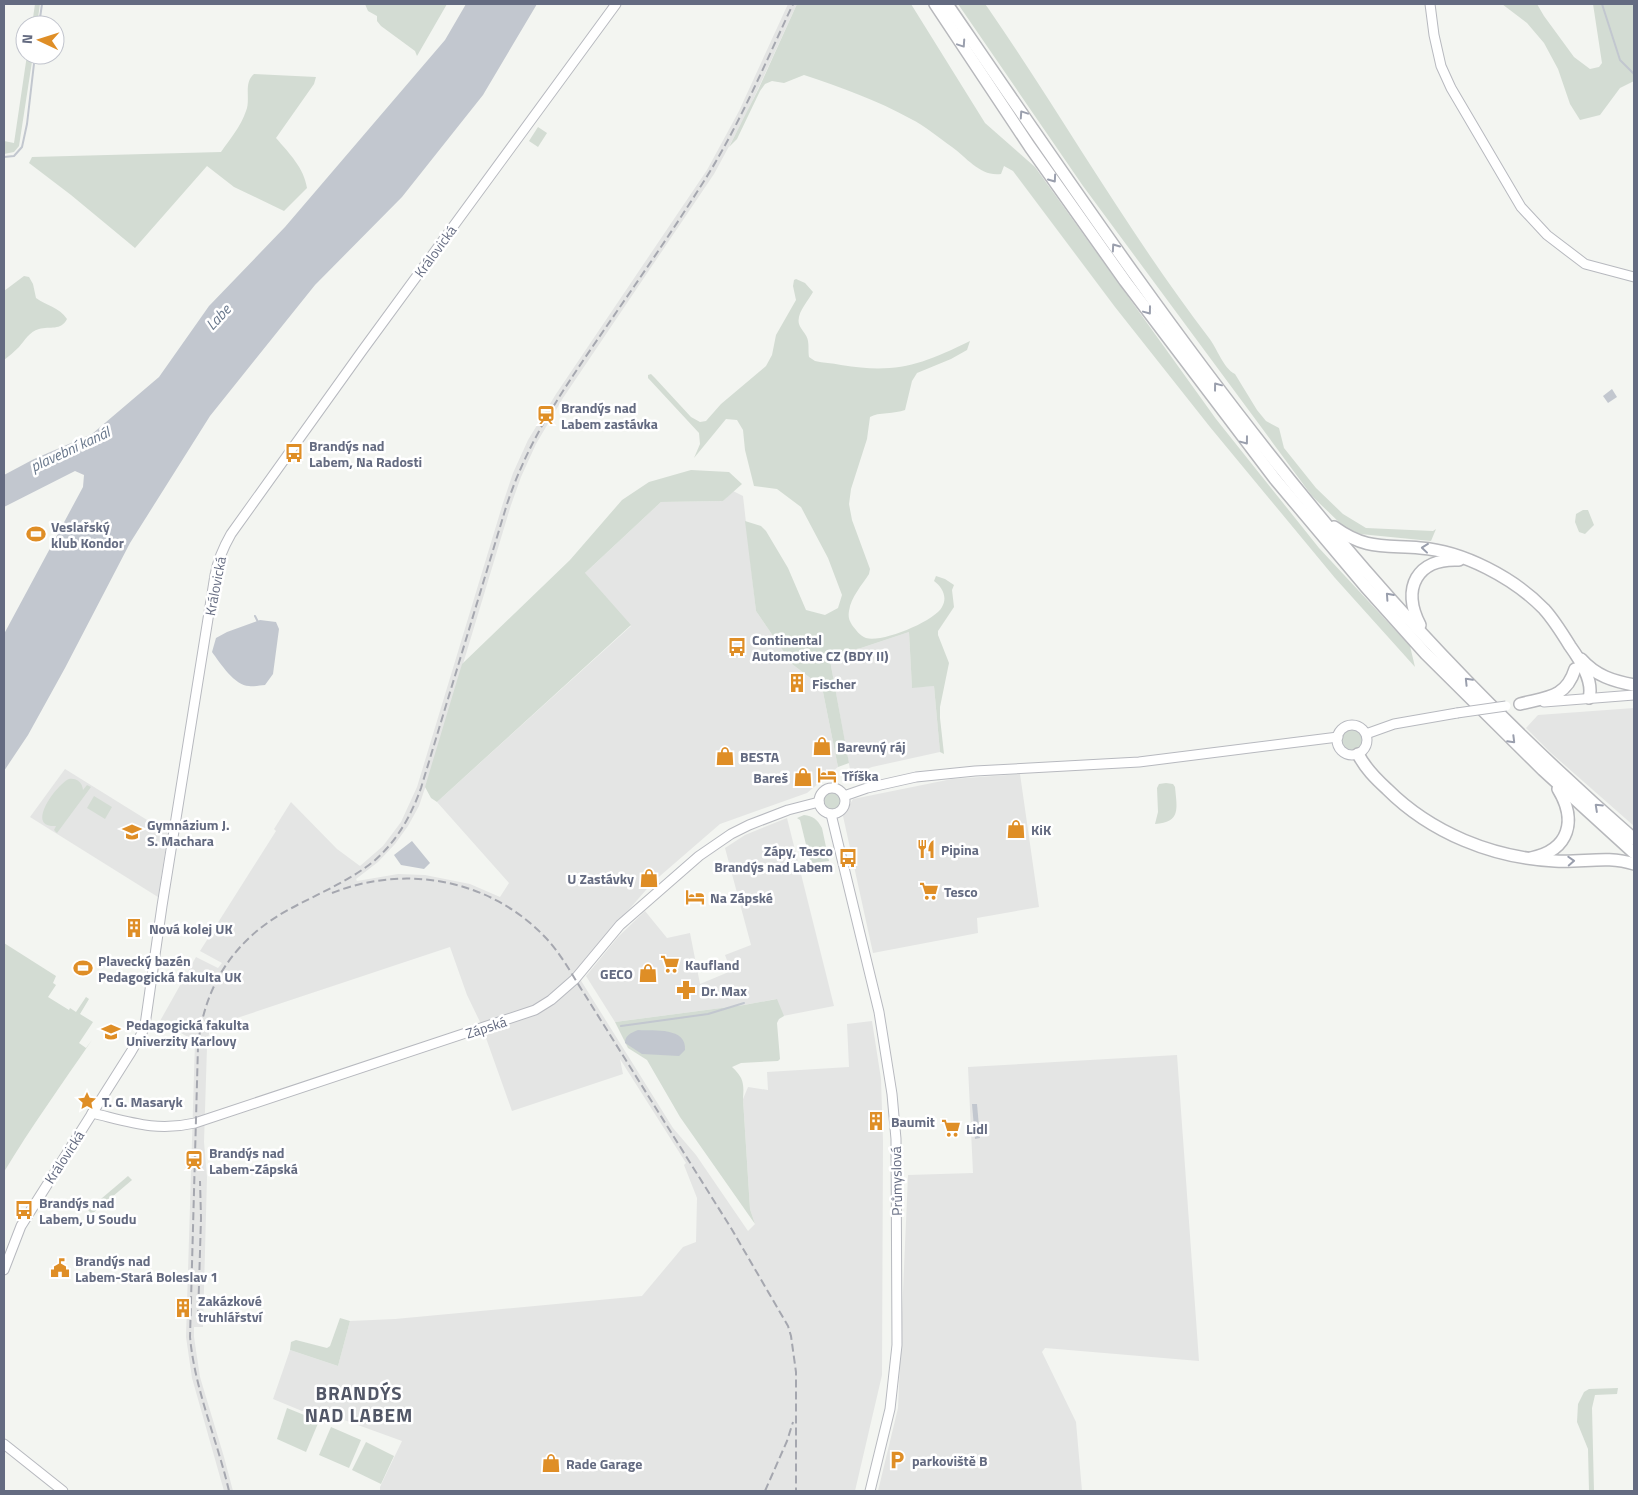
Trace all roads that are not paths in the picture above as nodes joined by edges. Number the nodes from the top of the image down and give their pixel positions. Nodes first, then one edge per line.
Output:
1 (616, 4) edge
2 (935, 4) edge
3 (948, 4) edge
4 (1430, 4) edge
5 (1634, 277) edge
6 (1312, 507) junction
7 (1471, 562) junction
8 (1564, 637) junction
9 (1434, 645) junction
10 (1575, 652) junction
11 (1575, 668) junction
12 (1634, 685) edge
13 (1634, 695) edge
14 (1589, 698) junction
15 (1520, 704) junction
16 (1366, 734) junction
17 (1338, 737) junction
18 (1358, 754) junction
19 (1543, 770) junction
20 (844, 796) junction
21 (820, 802) junction
22 (831, 814) junction
23 (1634, 839) edge
24 (1634, 853) edge
25 (1522, 858) junction
26 (1634, 864) edge
27 (92, 1113) junction
28 (4, 1270) edge
29 (6, 1446) edge
30 (63, 1491) edge
31 (870, 1491) edge

1 - 27 main road, Královická
2 -> 19 highway
6 -> 3 highway
4 - 5 main road
7 -> 6 highway
9 -> 6 highway
7 - 8 highway
7 - 9 highway
8 - 10 highway
8 - 11 highway
23 -> 9 highway
10 - 12 highway
10 - 14 highway
11 - 14 highway
11 - 15 highway
13 - 14 main road
14 - 15 main road
15 - 16 main road, bridge
16 - 17 main road
16 - 18 main road
17 - 18 main road
17 - 20 main road
18 - 25 highway
19 - 24 highway
19 - 25 highway
20 - 21 main road
20 - 22 main road
21 - 22 main road
21 - 27 main road, Zápská
22 - 31 main road, Průmyslová
25 -> 26 highway
27 - 28 main road, Královická
29 - 30 main road

